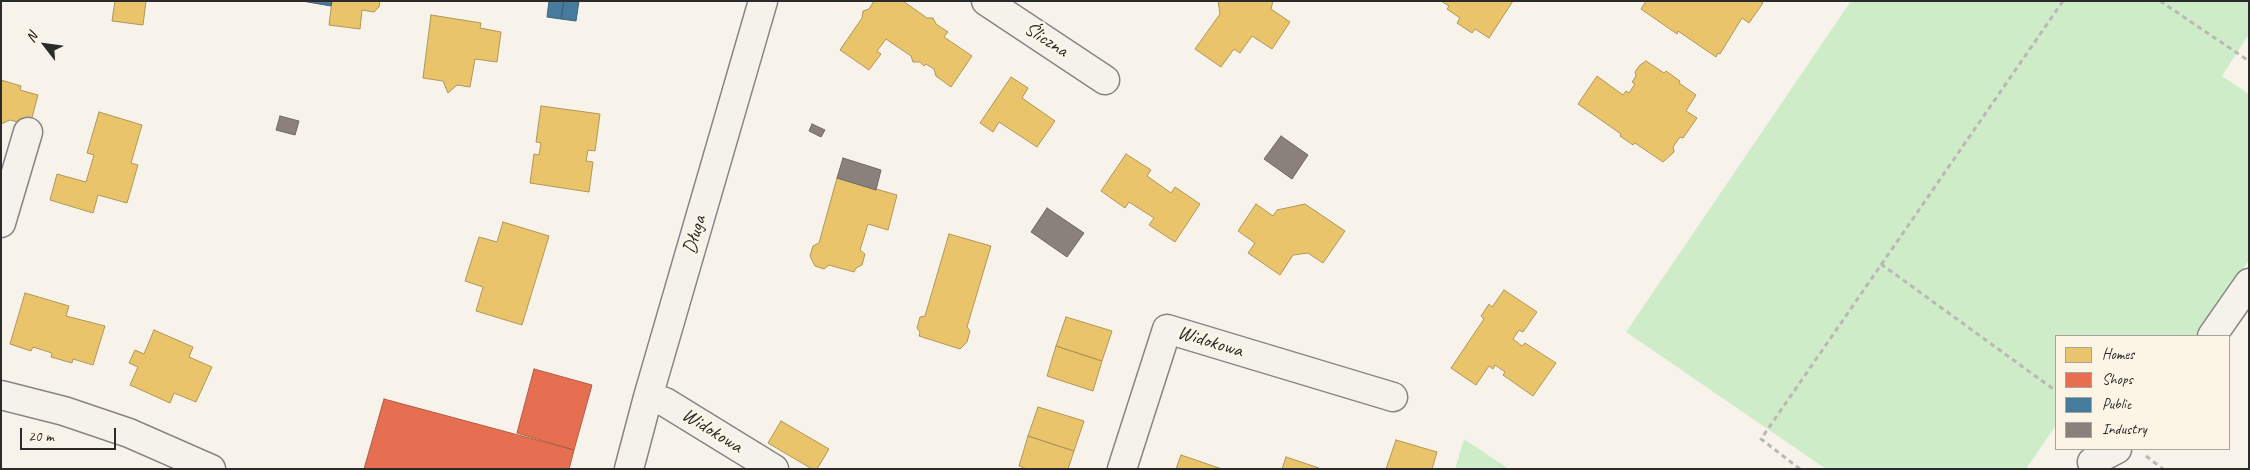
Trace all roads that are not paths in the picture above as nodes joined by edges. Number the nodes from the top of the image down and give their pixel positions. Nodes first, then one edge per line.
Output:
1 (763, 1) edge
2 (986, 1) edge
3 (1105, 80) dead end
4 (28, 132) dead end
5 (1, 222) edge
6 (2249, 283) edge
7 (2213, 335) edge
8 (1, 394) edge
9 (648, 397) junction
10 (1393, 397) dead end
11 (2130, 451) edge
12 (2092, 462) dead end
13 (211, 469) edge
14 (630, 469) edge
15 (774, 469) edge
16 (1122, 469) edge

1 - 9 street, Długa
2 - 3 street, Śliczna
4 - 5 street
6 - 7 street
8 - 13 street
9 - 14 street, Długa
9 - 15 street, Widokowa
10 - 16 street, Widokowa
11 - 12 street

